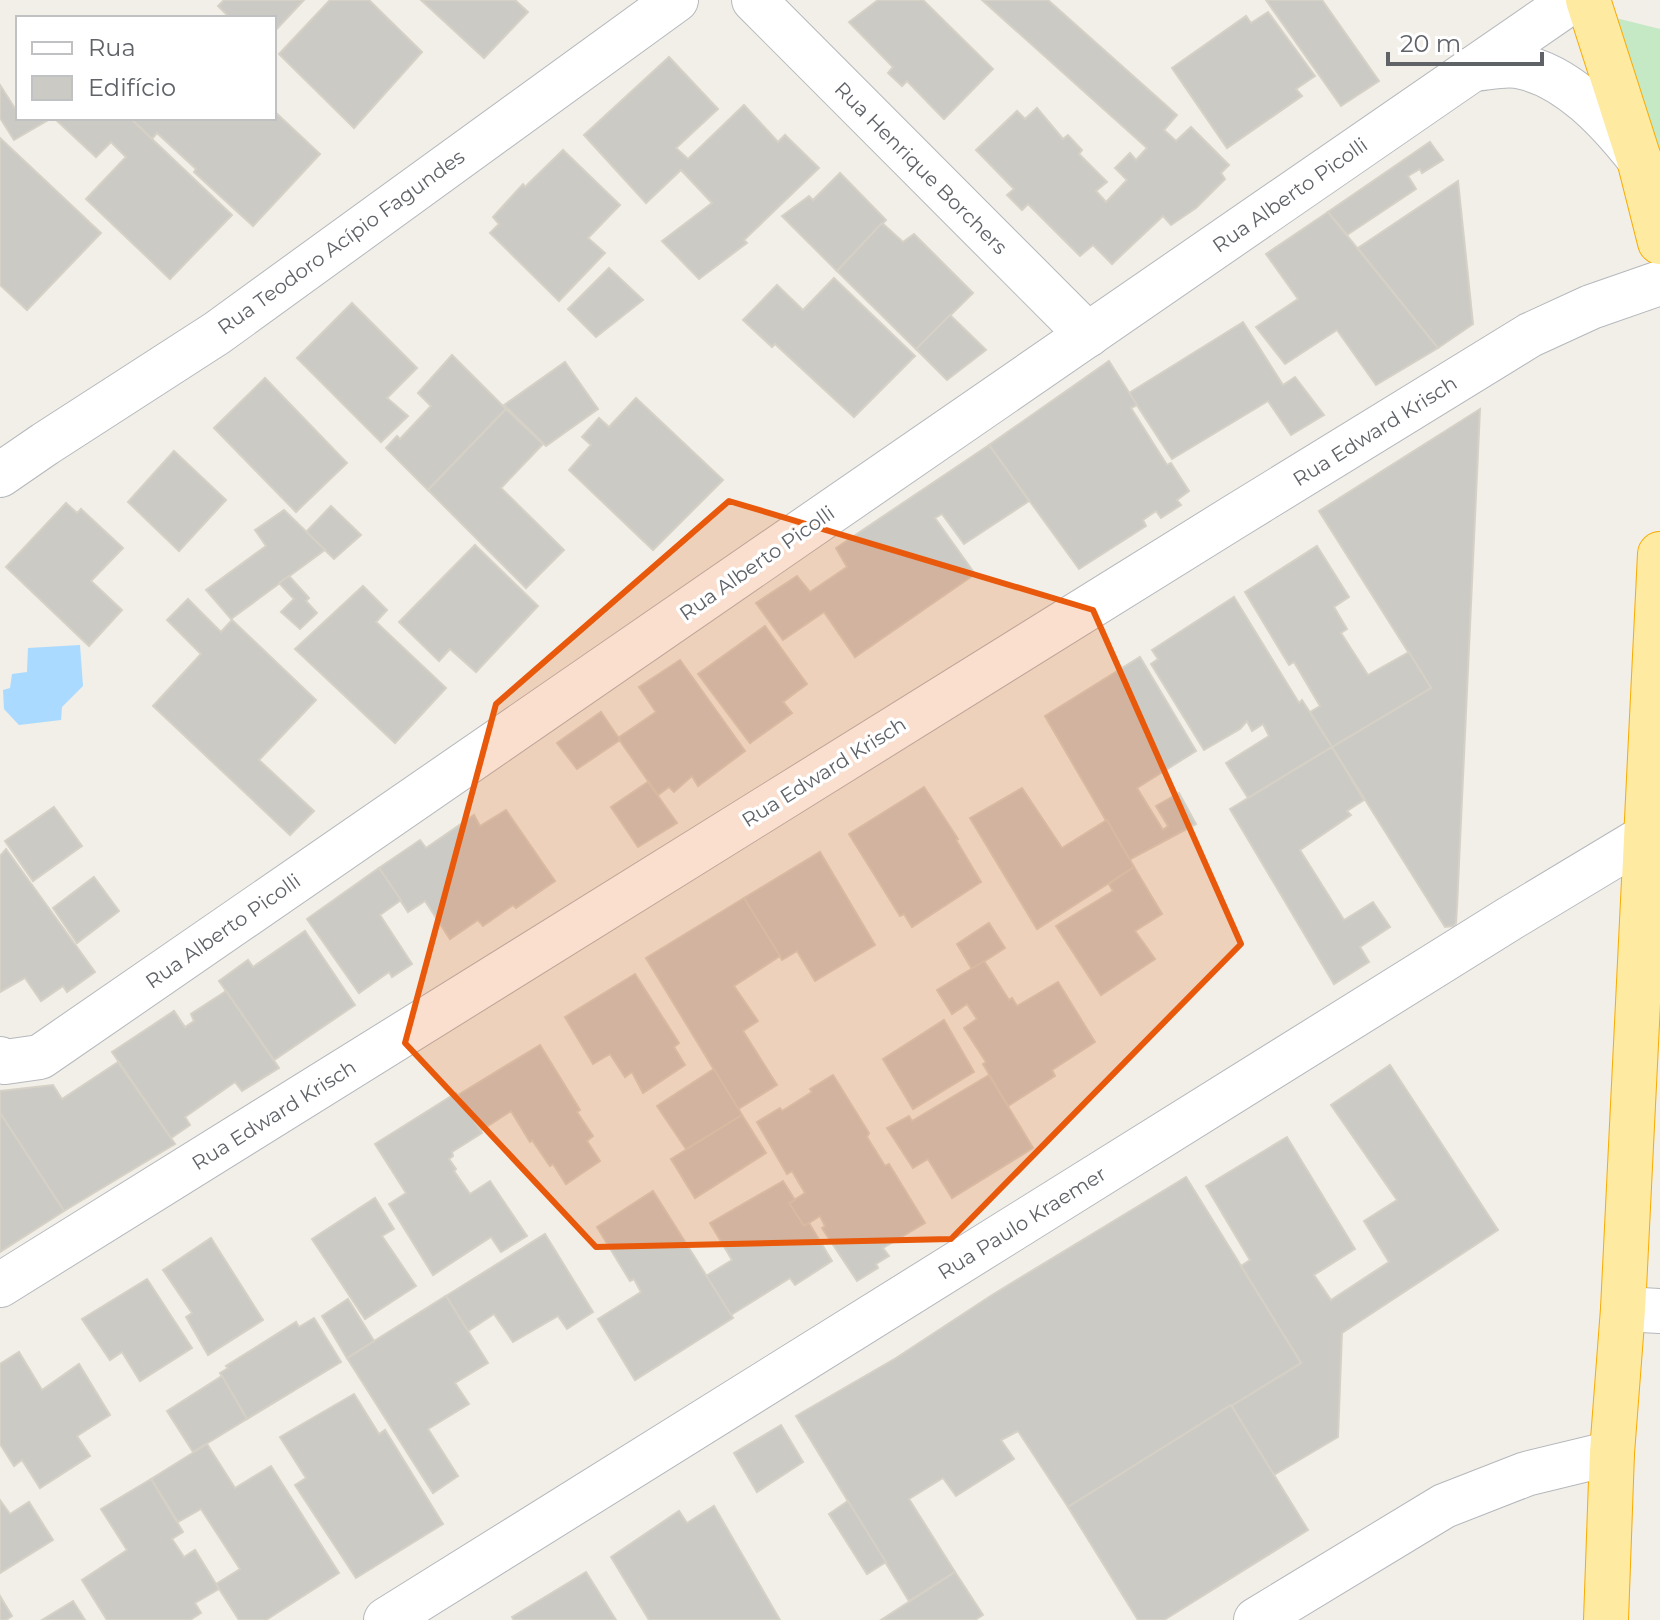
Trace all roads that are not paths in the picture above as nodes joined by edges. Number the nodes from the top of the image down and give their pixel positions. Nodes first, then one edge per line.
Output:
1 (676, 0) edge
2 (754, 0) edge
3 (1573, 0) edge
4 (1588, 0) edge
5 (1473, 69) junction
6 (1639, 159) junction
7 (1660, 242) edge
8 (1660, 283) edge
9 (1088, 335) junction
10 (0, 475) edge
11 (1660, 554) edge
12 (1653, 832) edge
13 (20, 1058) edge
14 (0, 1285) edge
15 (1642, 1310) edge
16 (1612, 1453) junction
17 (386, 1620) edge
18 (1256, 1620) edge
19 (1606, 1620) edge

1 - 10 street, Rua Teodoro Acípio Fagundes
2 - 9 street, Rua Henrique Borchers
3 - 5 street, Rua Alberto Picolli
4 - 6 highway
5 - 6 street
5 - 9 street, Rua Alberto Picolli
6 - 7 highway
8 - 14 street, Rua Edward Krisch
9 - 13 street, Rua Alberto Picolli
11 - 12 highway
12 - 15 highway
12 - 17 street, Rua Paulo Kraemer
15 - 16 highway
16 - 18 street
16 - 19 highway

